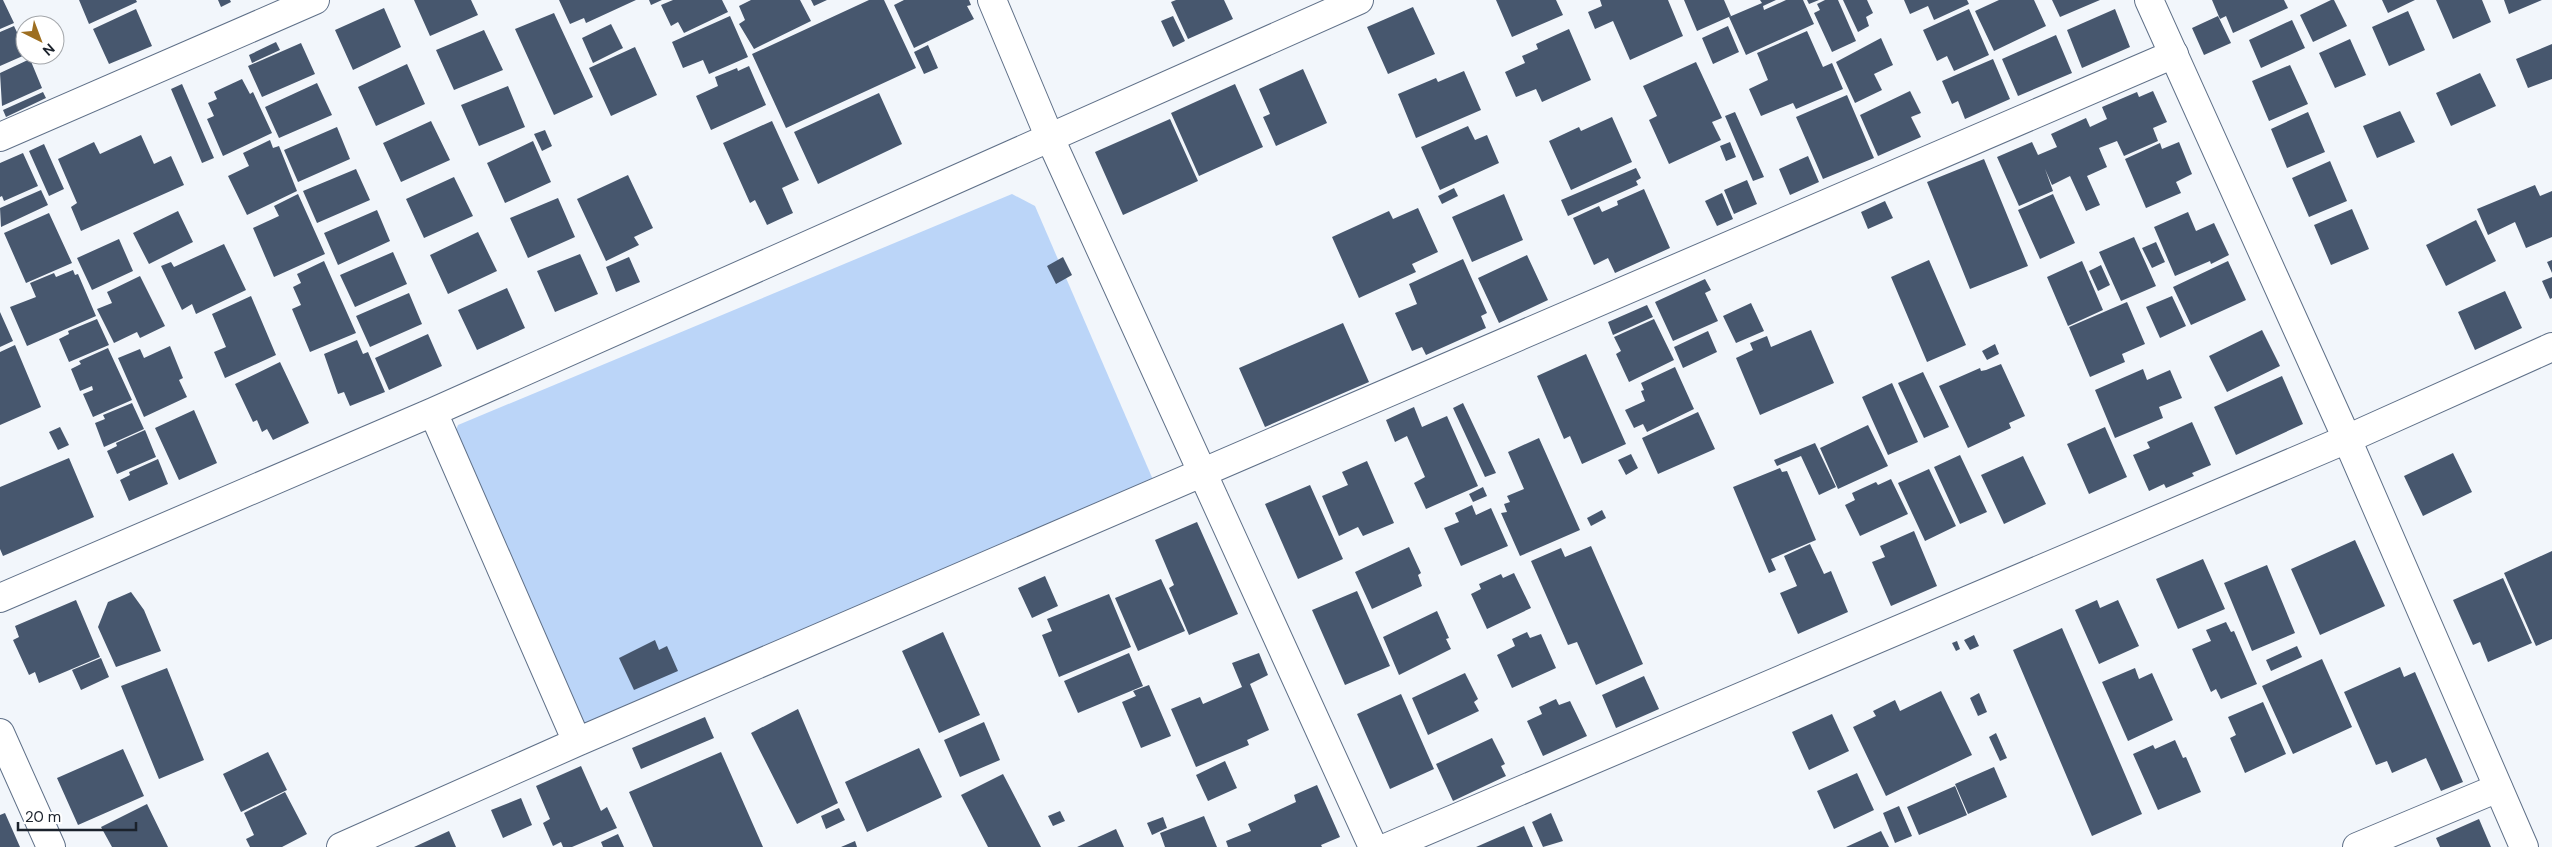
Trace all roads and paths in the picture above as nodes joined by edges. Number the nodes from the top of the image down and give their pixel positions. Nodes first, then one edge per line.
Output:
1 (315, 0) edge
2 (992, 0) edge
3 (1358, 0) edge
4 (2149, 0) edge
5 (2174, 54) junction
6 (1049, 136) junction
7 (0, 137) edge
8 (2552, 347) edge
9 (434, 412) junction
10 (2347, 439) junction
11 (1201, 474) junction
12 (0, 598) edge
13 (0, 733) edge
14 (577, 742) junction
15 (2498, 788) junction
16 (51, 847) edge
17 (341, 847) edge
18 (1373, 847) edge
19 (1388, 847) edge
20 (2357, 847) edge
21 (2524, 847) edge

1 - 7 street
2 - 6 street
3 - 6 street
4 - 5 street
5 - 10 street
5 - 11 street
6 - 9 street
6 - 11 street
8 - 10 street
9 - 12 street
9 - 14 street
10 - 15 street
10 - 19 street
11 - 14 street
11 - 18 street
13 - 16 street
14 - 17 street
15 - 20 street
15 - 21 street

